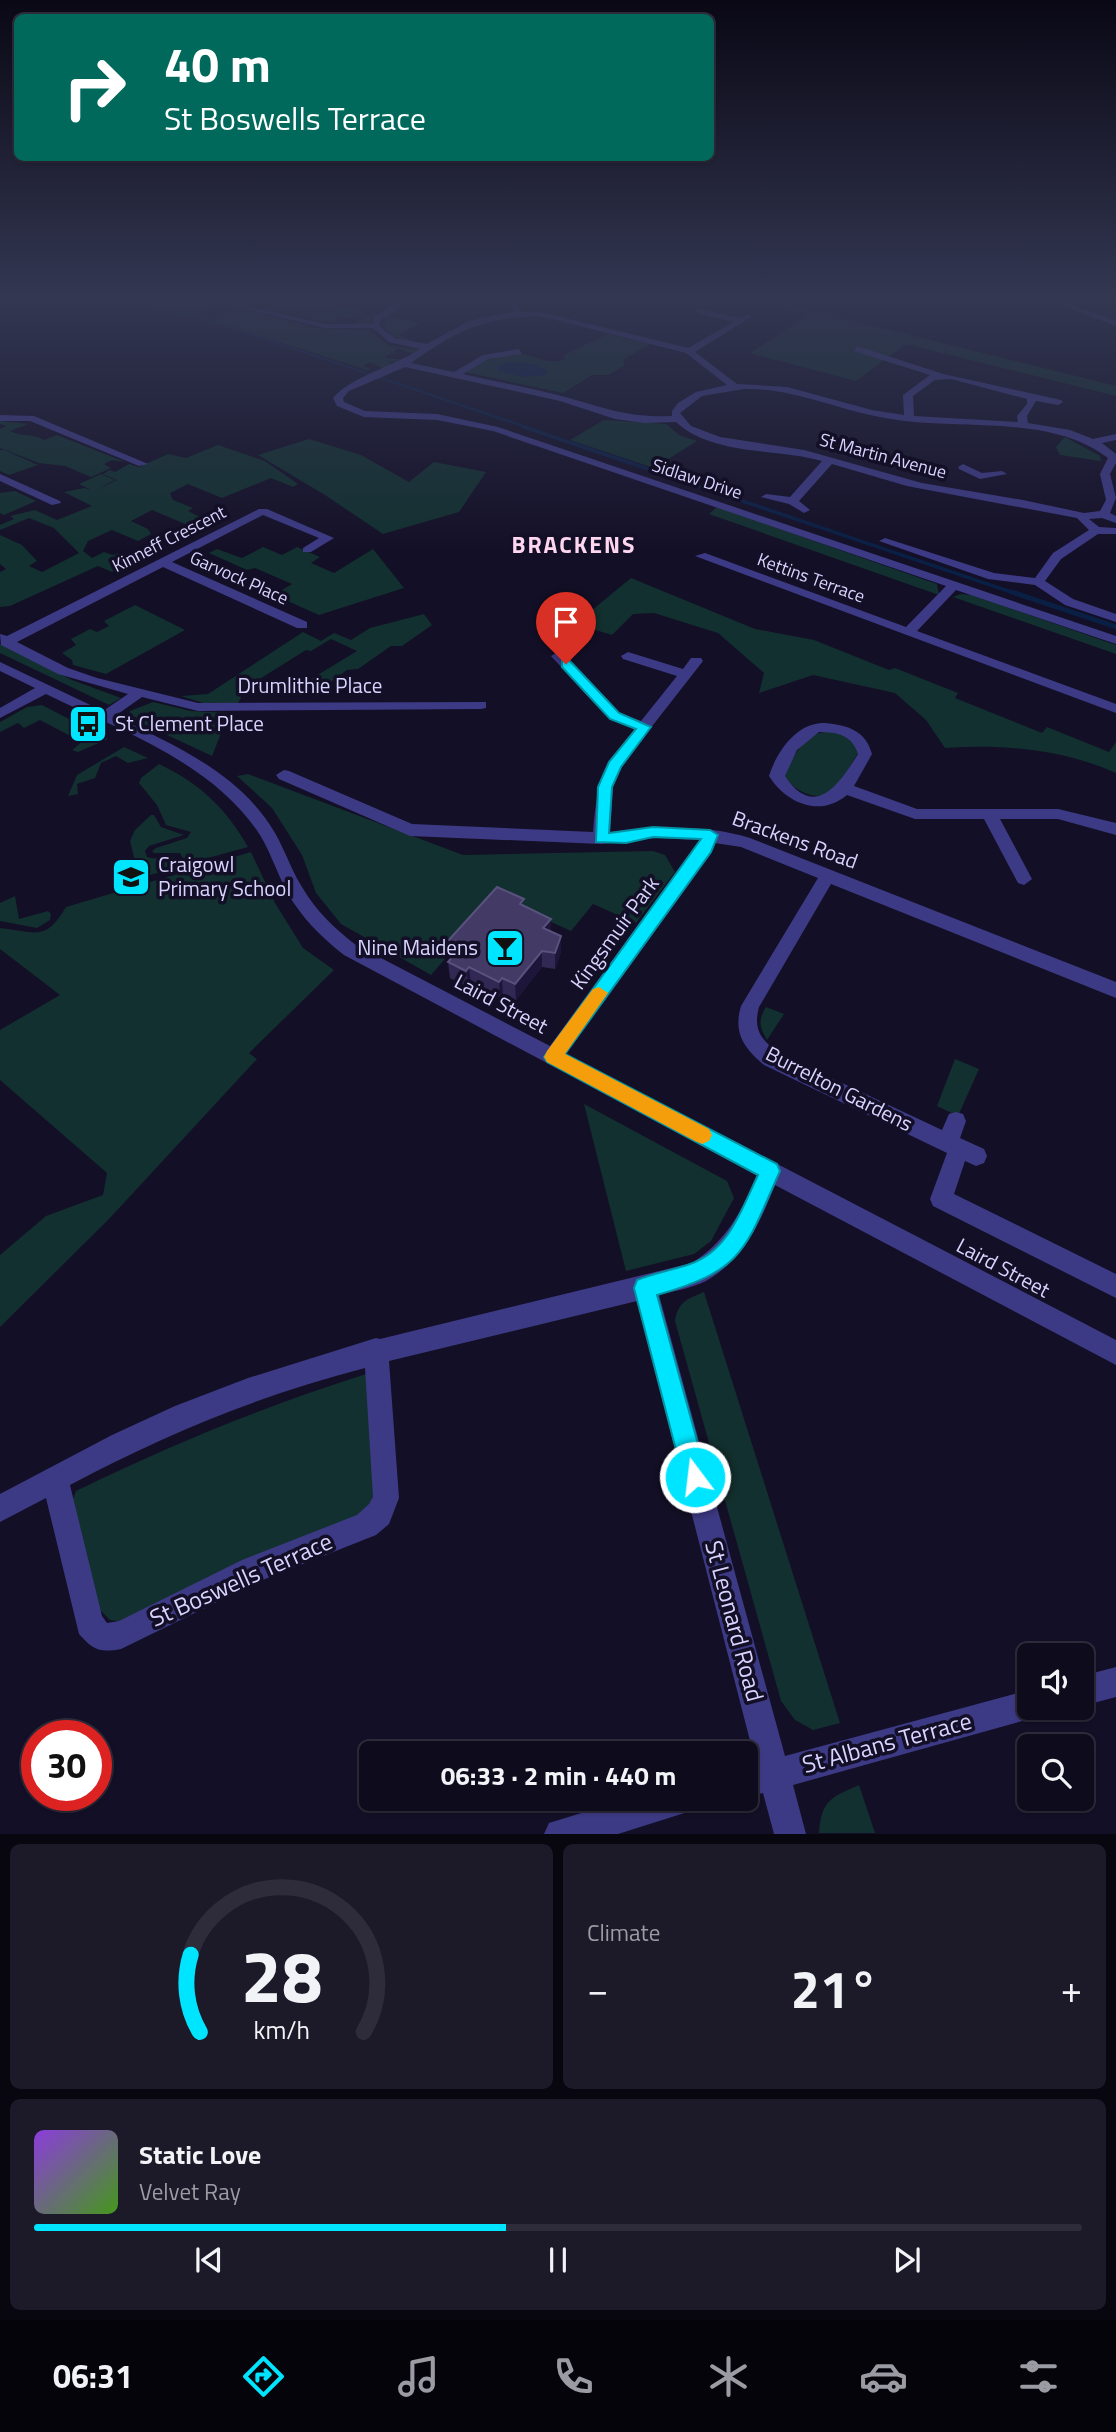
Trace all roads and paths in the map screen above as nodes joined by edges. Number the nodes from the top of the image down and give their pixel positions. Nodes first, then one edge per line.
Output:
1 (362, 383) edge
2 (485, 383) edge
3 (729, 383) edge
4 (923, 383) edge
5 (969, 383) edge
6 (735, 387) junction
7 (575, 391) dead end
8 (1031, 397) junction
9 (562, 399) junction
10 (1058, 402) dead end
11 (0, 418) edge
12 (909, 418) junction
13 (678, 419) junction
14 (1024, 427) junction
15 (1116, 438) edge
16 (1091, 442) junction
17 (830, 460) junction
18 (143, 464) dead end
19 (963, 467) dead end
20 (1003, 474) dead end
21 (980, 476) junction
22 (0, 477) edge
23 (981, 495) junction
24 (766, 497) dead end
25 (792, 501) junction
26 (1113, 501) edge
27 (56, 503) dead end
28 (804, 510) dead end
29 (1084, 517) junction
30 (1110, 518) edge
31 (1096, 530) junction
32 (1116, 531) edge
33 (885, 541) dead end
34 (928, 542) dead end
35 (306, 550) dead end
36 (918, 551) junction
37 (701, 556) dead end
38 (162, 562) junction
39 (1038, 582) junction
40 (954, 585) junction
41 (1116, 618) edge
42 (302, 625) dead end
43 (908, 632) junction
44 (3, 640) edge
45 (1116, 640) edge
46 (628, 656) dead end
47 (696, 661) dead end
48 (559, 663) dead end
49 (0, 666) edge
50 (686, 674) junction
51 (46, 688) junction
52 (140, 692) junction
53 (481, 705) dead end
54 (1116, 709) edge
55 (0, 714) edge
56 (104, 717) junction
57 (644, 727) junction
58 (284, 775) dead end
59 (844, 788) junction
60 (989, 814) junction
61 (1116, 829) edge
62 (710, 835) junction
63 (601, 838) junction
64 (828, 875) junction
65 (1024, 879) dead end
66 (1116, 990) edge
67 (553, 1057) junction
68 (956, 1121) dead end
69 (961, 1149) junction
70 (770, 1171) junction
71 (1116, 1286) edge
72 (645, 1288) junction
73 (376, 1350) junction
74 (1116, 1353) edge
75 (55, 1478) junction
76 (0, 1509) edge
77 (1116, 1682) edge
78 (1094, 1688) edge
79 (1017, 1708) edge
80 (775, 1774) junction
81 (758, 1779) edge
82 (640, 1811) edge
83 (560, 1833) edge
84 (790, 1833) edge

1 - 40 street, Sidlaw Drive
2 - 9 street
3 - 6 street
4 - 12 street
5 - 8 street
6 - 12 street
6 - 13 street
7 - 9 street
8 - 10 street
8 - 14 street
9 - 13 street
11 - 18 street
12 - 14 street
13 - 17 street, St Martin Avenue
14 - 16 street
15 - 16 street
16 - 26 street
17 - 23 street, St Martin Avenue
17 - 25 street
19 - 21 street
20 - 21 street
21 - 23 street
22 - 27 street
23 - 29 street, St Martin Avenue
24 - 25 street
25 - 28 street
26 - 30 street
29 - 30 street, St Martin Avenue
29 - 31 street
31 - 32 street
31 - 39 street
33 - 36 street
34 - 36 street
35 - 38 street, Kinneff Crescent
36 - 39 street
37 - 43 street, Kettins Terrace
38 - 42 street, Garvock Place
38 - 44 street, Kinneff Crescent
39 - 41 street
40 - 43 street
40 - 45 street, Sidlaw Drive
43 - 54 street, Kettins Terrace
44 - 52 street, Drumlithie Place
46 - 50 street
47 - 50 street
48 - 57 street
49 - 51 street, Laird Street
50 - 57 street
51 - 55 street
51 - 56 street, Laird Street
52 - 53 street, Drumlithie Place
52 - 56 street
56 - 67 street, Laird Street
57 - 63 street
58 - 63 street, Brackens Road
59 - 59 street
59 - 60 street
60 - 61 street
60 - 65 street
62 - 63 street, Brackens Road
62 - 64 street, Brackens Road
62 - 67 street, Kingsmuir Park
64 - 66 street, Brackens Road
64 - 69 street, Burrelton Gardens
67 - 70 street, Laird Street
68 - 69 street
69 - 71 street
70 - 72 street
70 - 74 street, Laird Street
72 - 73 street
72 - 80 street, St Leonard Road
73 - 75 street
73 - 75 street, St Boswells Terrace
75 - 76 street
77 - 78 street
79 - 80 street, St Albans Terrace
80 - 81 street, St Albans Terrace
80 - 84 street, St Leonard Road
82 - 83 street

